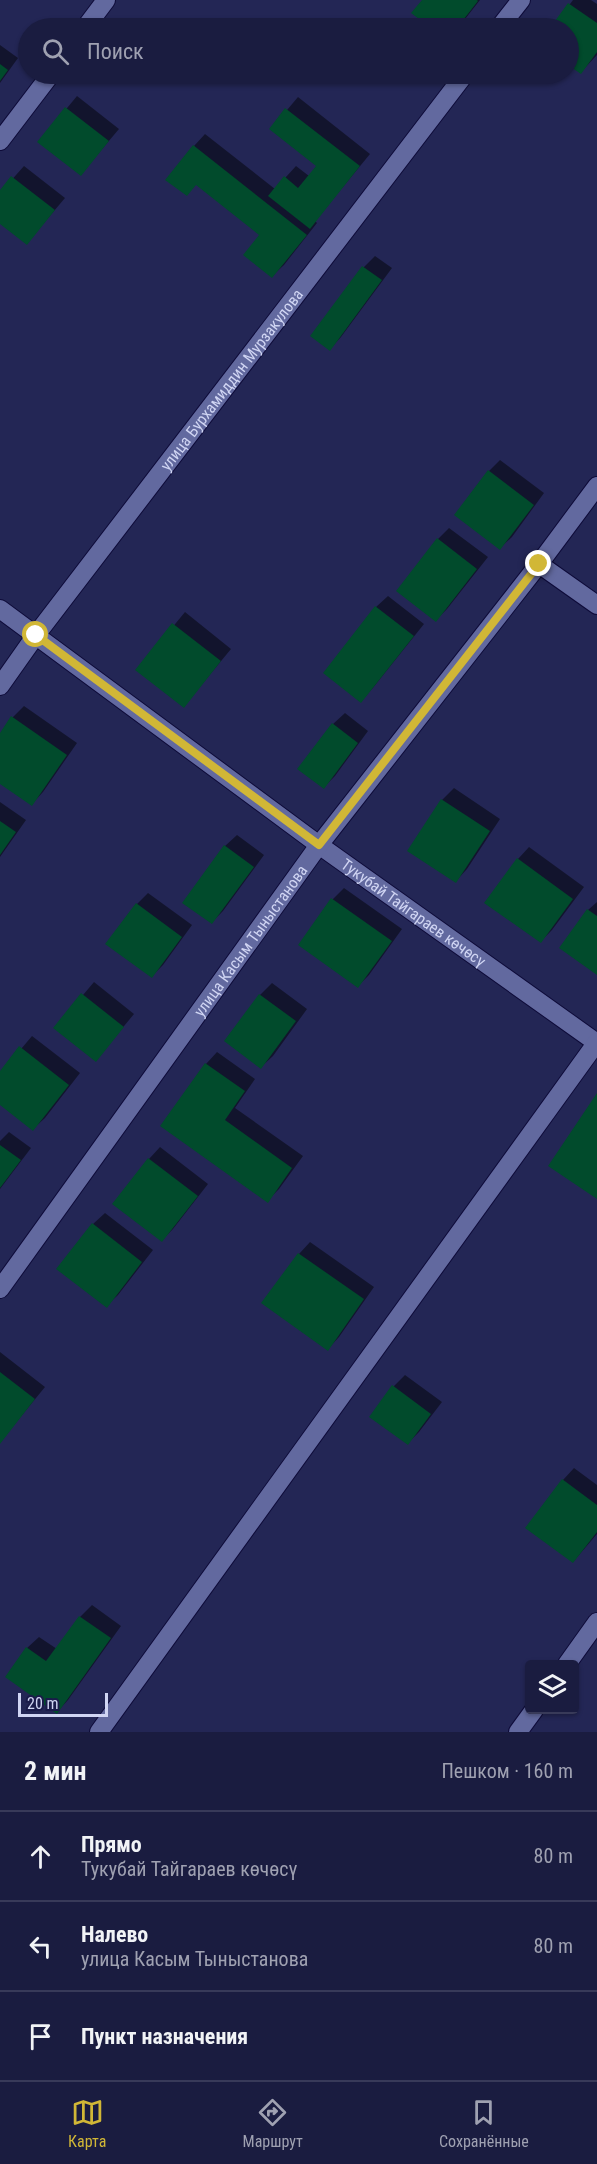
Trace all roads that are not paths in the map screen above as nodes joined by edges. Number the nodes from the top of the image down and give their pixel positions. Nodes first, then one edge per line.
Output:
1 (106, 0) edge
2 (521, 0) edge
3 (92, 18) edge
4 (507, 18) edge
5 (43, 84) edge
6 (457, 84) edge
7 (0, 141) edge
8 (597, 486) edge
9 (539, 564) junction
10 (597, 605) edge
11 (0, 609) edge
12 (36, 635) junction
13 (0, 686) edge
14 (319, 845) junction
15 (597, 1042) edge
16 (0, 1289) edge
17 (597, 1622) edge
18 (570, 1660) edge
19 (531, 1714) edge
20 (99, 1732) edge
21 (518, 1732) edge

1 - 3 street
2 - 4 street
5 - 7 street
6 - 12 street, улица Бурхамиддин Мурзакулова
8 - 9 street, улица Касым Тыныстанова
9 - 10 street
9 - 14 street, улица Касым Тыныстанова
11 - 12 street, Тукубай Тайгараев көчөсү
12 - 13 street, улица Бурхамиддин Мурзакулова
12 - 14 street, Тукубай Тайгараев көчөсү
14 - 15 street, Тукубай Тайгараев көчөсү
14 - 16 street, улица Касым Тыныстанова
15 - 20 street
17 - 18 street
19 - 21 street

